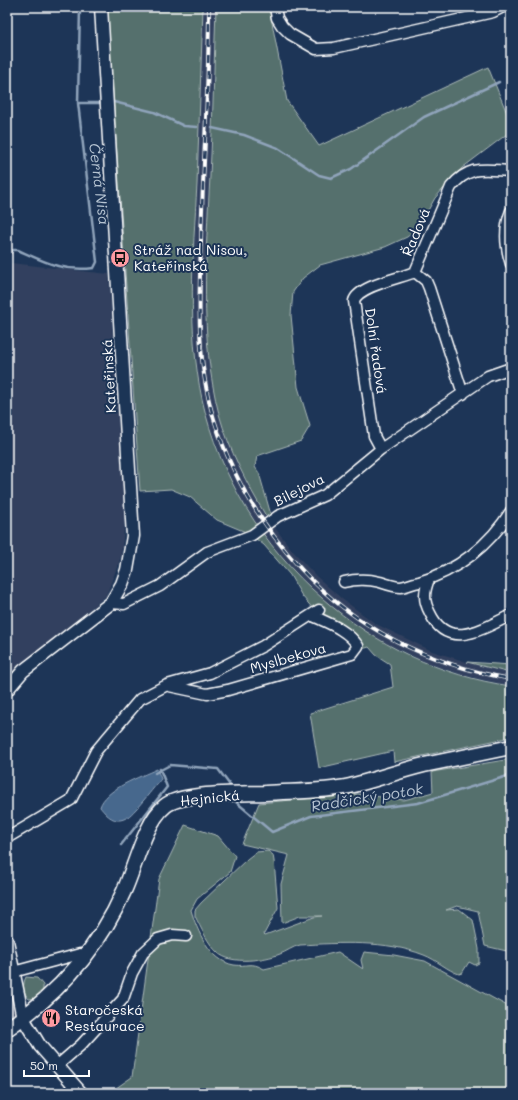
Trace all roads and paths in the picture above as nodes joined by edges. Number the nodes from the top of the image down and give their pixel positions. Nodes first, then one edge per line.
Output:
1 (101, 7) edge
2 (277, 7) edge
3 (503, 7) edge
4 (511, 171) edge
5 (511, 211) edge
6 (511, 264) edge
7 (415, 272) junction
8 (511, 368) edge
9 (463, 394) junction
10 (381, 449) junction
11 (511, 511) edge
12 (429, 579) junction
13 (344, 582) dead end
14 (111, 603) junction
15 (511, 615) edge
16 (167, 685) junction
17 (7, 690) edge
18 (511, 747) edge
19 (7, 838) edge
20 (186, 936) dead end
21 (7, 941) edge
22 (85, 957) junction
23 (13, 972) junction
24 (23, 1018) junction
25 (7, 1030) edge
26 (58, 1065) junction
27 (80, 1093) edge

1 - 14 street, Kateřinská
2 - 3 street
4 - 7 street, Řadová
5 - 6 street
7 - 9 street, Řadová
7 - 10 street, Dolní řadová
8 - 9 street, Bilejova
9 - 10 street, Bilejova
10 - 14 street, Bilejova
11 - 12 street
12 - 13 street
12 - 15 street
14 - 17 street, Kateřinská
16 - 16 street, Myslbekova
16 - 19 street, Myslbekova
18 - 22 main road, Hejnická
20 - 26 street
21 - 23 street
22 - 23 street
22 - 24 main road, Hejnická
23 - 24 street
24 - 25 main road, Hejnická
24 - 26 street
26 - 27 street

